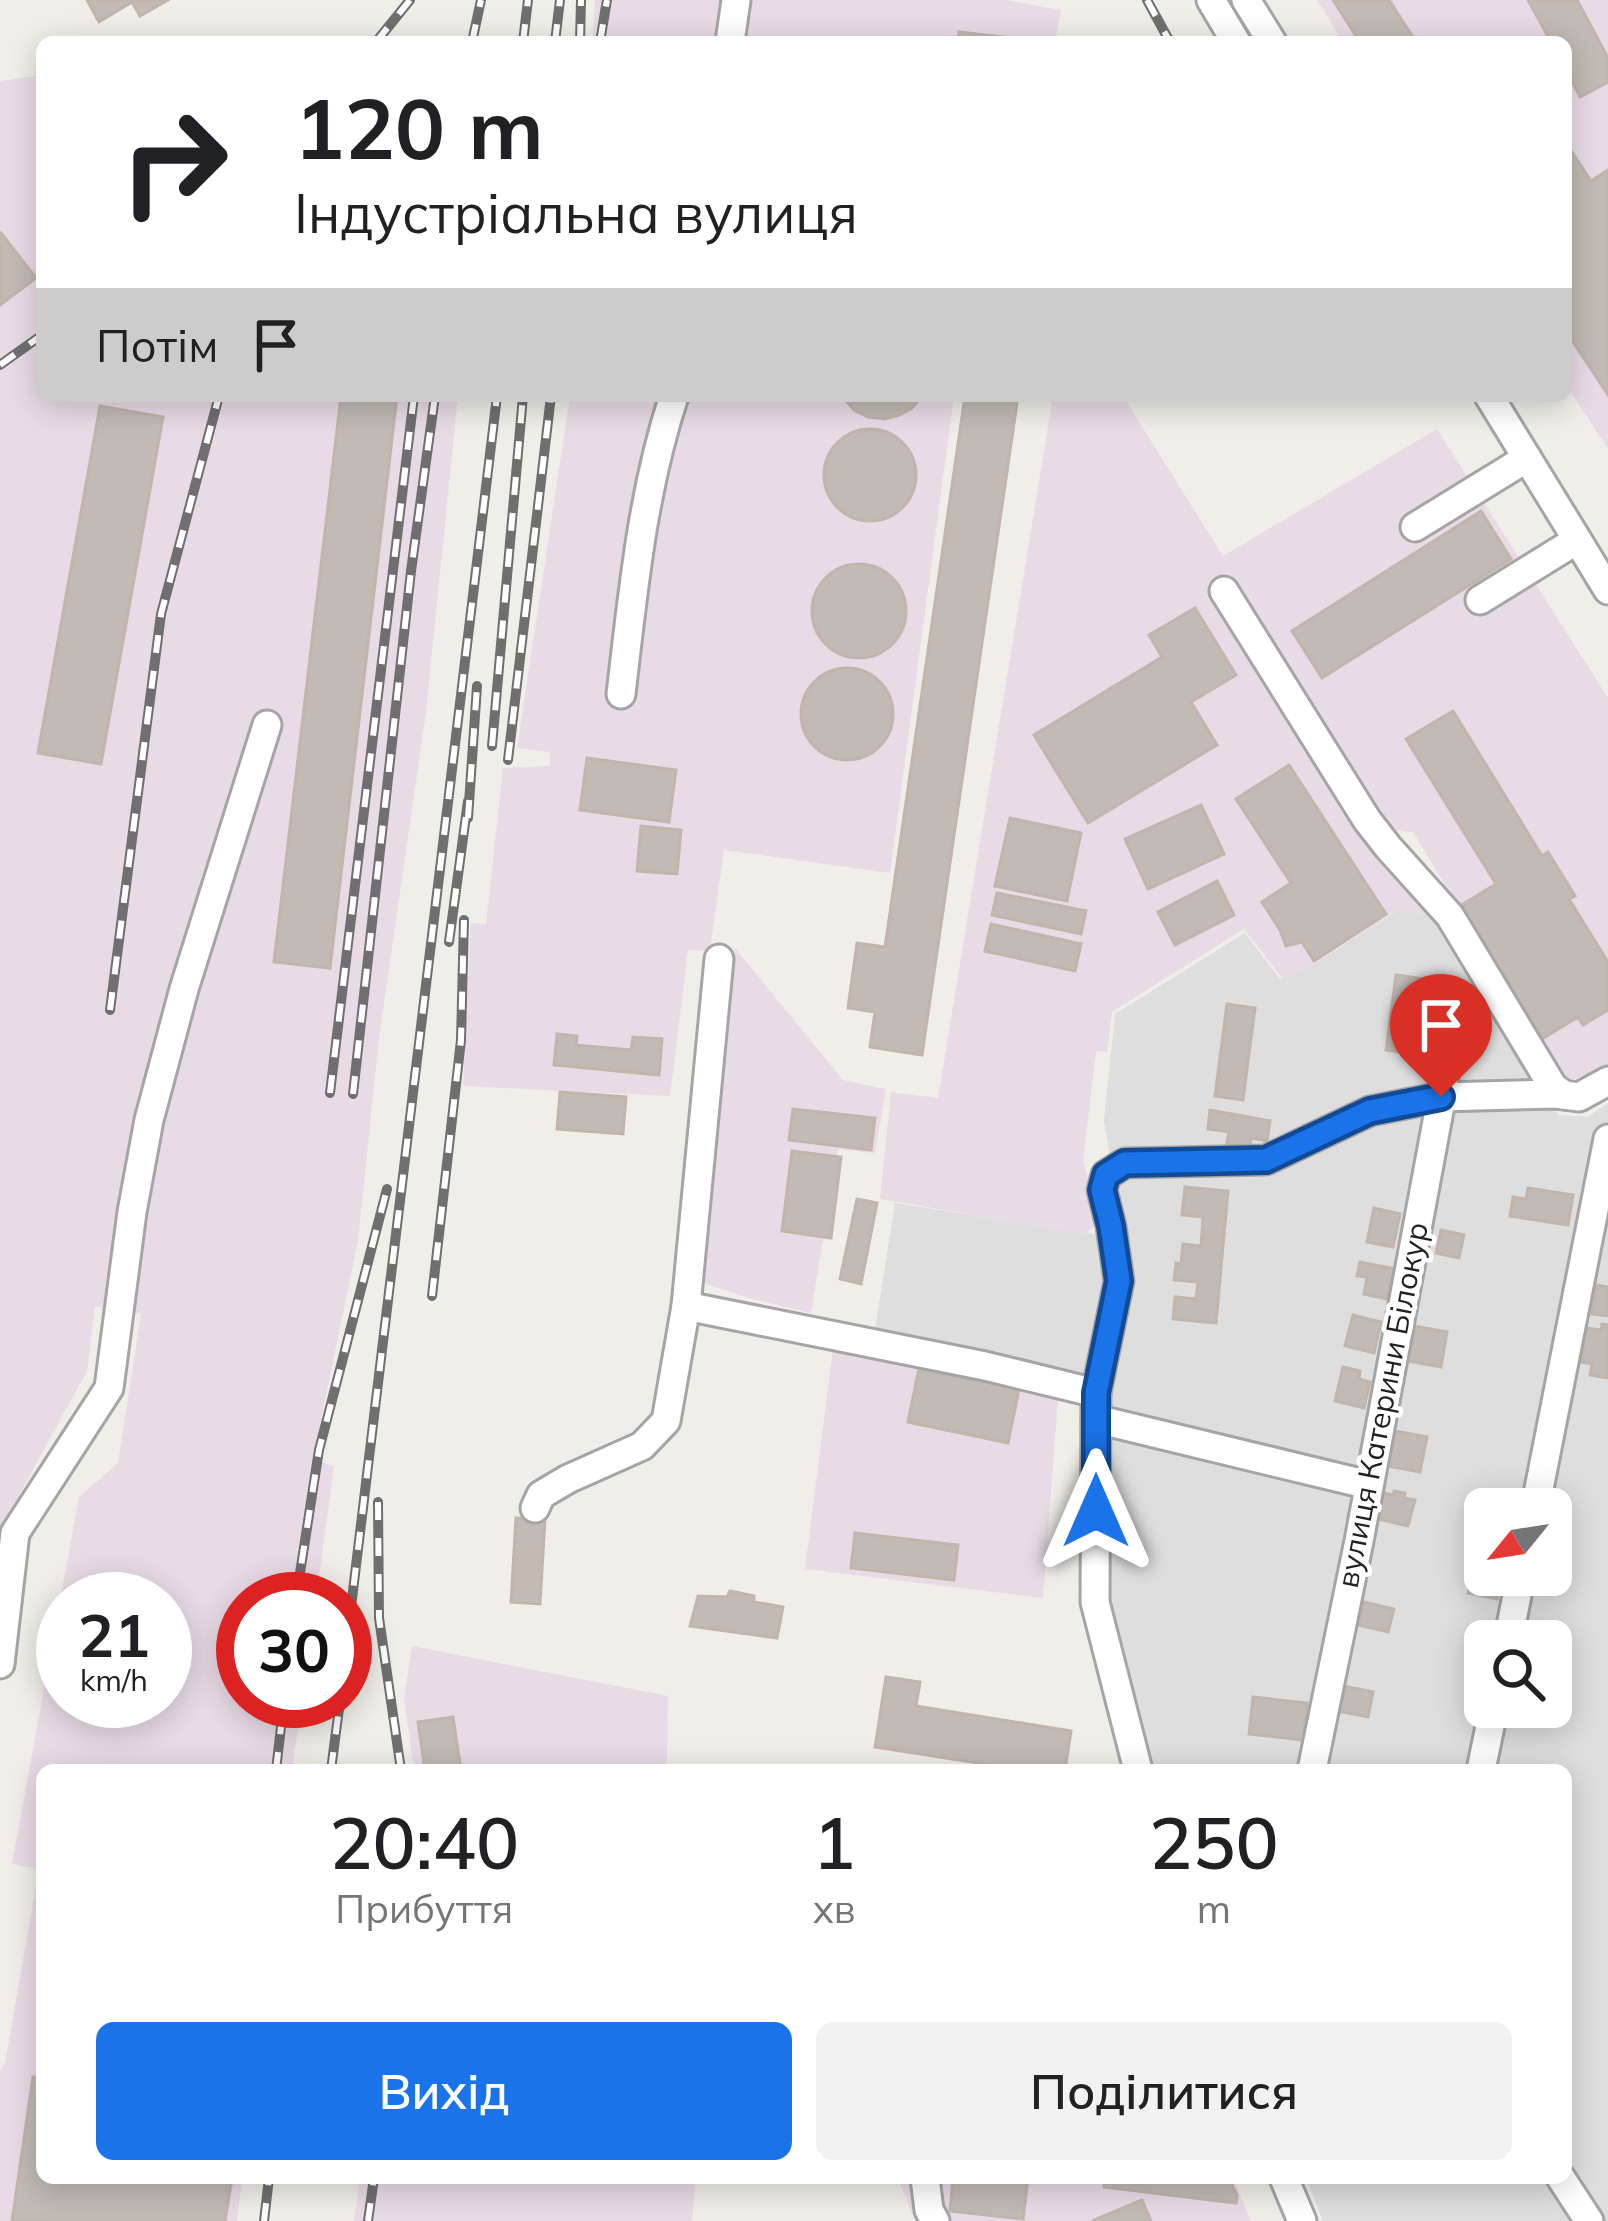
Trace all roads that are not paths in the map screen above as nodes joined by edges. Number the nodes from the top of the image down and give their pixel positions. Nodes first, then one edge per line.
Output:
1 (736, 0) edge
2 (1211, 0) edge
3 (1246, 0) edge
4 (731, 36) edge
5 (1232, 36) edge
6 (1268, 36) edge
7 (672, 402) edge
8 (1493, 402) edge
9 (1527, 458) junction
10 (1415, 527) dead end
11 (1577, 540) junction
12 (1608, 590) edge
13 (1224, 591) dead end
14 (1480, 601) dead end
15 (621, 694) dead end
16 (267, 725) dead end
17 (719, 959) dead end
18 (1449, 1039) dead end
19 (1608, 1081) edge
20 (1564, 1095) junction
21 (1441, 1097) junction
22 (1608, 1139) edge
23 (686, 1306) junction
24 (1096, 1406) junction
25 (1369, 1485) junction
26 (1539, 1488) edge
27 (535, 1508) dead end
28 (0, 1664) edge
29 (1490, 1728) edge
30 (1136, 1764) edge
31 (1313, 1764) edge
32 (1482, 1764) edge
33 (927, 2184) edge
34 (1287, 2184) edge
35 (1567, 2184) edge
36 (1594, 2213) edge
37 (934, 2221) edge
38 (1302, 2221) edge

1 - 4 street
2 - 5 street
3 - 6 street
7 - 15 street
8 - 9 street
9 - 10 street
9 - 11 street
11 - 12 street
11 - 14 street
13 - 20 street
16 - 28 street
17 - 23 street
18 - 21 street, вулиця Катерини Білокур
19 - 20 street
20 - 21 street
21 - 24 street
21 - 25 street, вулиця Катерини Білокур
22 - 26 street
23 - 24 street
23 - 27 street
24 - 25 street
24 - 30 street
25 - 31 street, вулиця Катерини Білокур
29 - 32 street
33 - 37 street
34 - 38 street
35 - 36 street

